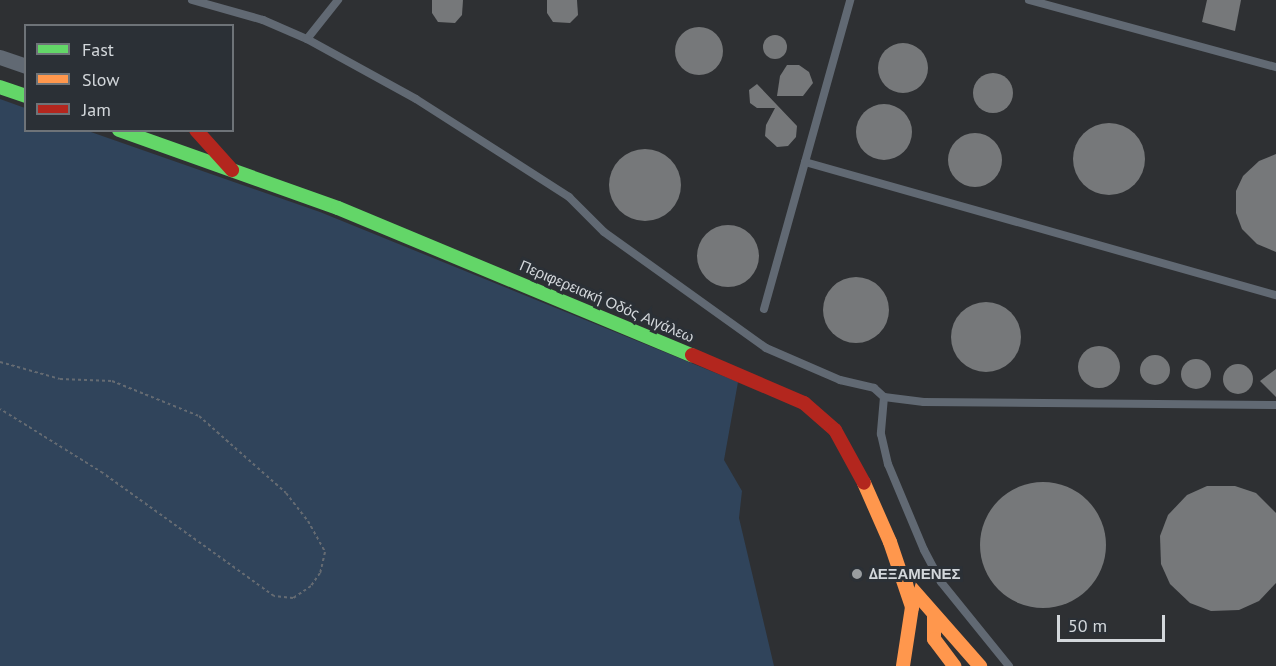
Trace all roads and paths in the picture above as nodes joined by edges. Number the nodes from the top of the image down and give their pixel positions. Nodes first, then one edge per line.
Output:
1 (192, 0) edge
2 (338, 0) edge
3 (850, 0) edge
4 (1029, 0) edge
5 (307, 39) junction
6 (0, 57) edge
7 (24, 65) edge
8 (1276, 67) edge
9 (0, 87) edge
10 (24, 95) edge
11 (125, 132) edge
12 (198, 132) edge
13 (805, 162) junction
14 (234, 171) junction
15 (1276, 295) edge
16 (764, 309) dead end
17 (0, 362) edge
18 (884, 397) junction
19 (1276, 405) edge
20 (0, 409) edge
21 (904, 580) junction
22 (934, 616) junction
23 (903, 666) edge
24 (954, 666) edge
25 (980, 666) edge
26 (1009, 666) edge

1 - 5 lane
2 - 5 lane
3 - 13 lane
4 - 8 lane
5 - 18 lane
6 - 7 street
9 - 10 main road
11 - 14 main road, Περιφερειακή Οδός Αιγάλεω
12 - 14 main road
13 - 15 lane
13 - 16 lane
14 - 21 main road, Περιφερειακή Οδός Αιγάλεω
17 - 20 path
18 - 19 lane
18 - 26 lane
21 - 22 main road
21 - 23 main road, Περιφερειακή Οδός Αιγάλεω
22 - 24 main road
22 - 25 main road

